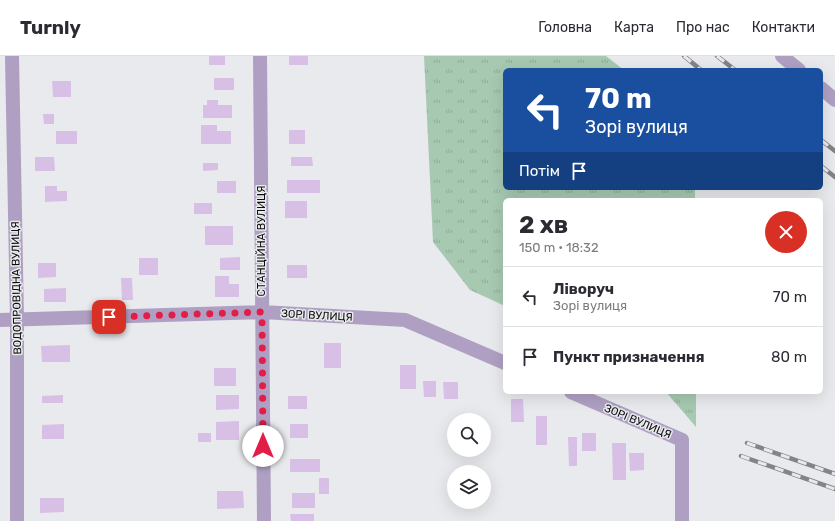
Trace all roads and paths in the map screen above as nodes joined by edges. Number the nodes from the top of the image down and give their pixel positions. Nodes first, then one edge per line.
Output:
1 (12, 56) edge
2 (260, 56) edge
3 (782, 56) edge
4 (797, 68) edge
5 (823, 90) edge
6 (835, 100) edge
7 (262, 312) junction
8 (17, 319) junction
9 (0, 320) edge
10 (503, 362) edge
11 (576, 394) edge
12 (17, 521) edge
13 (264, 521) edge
14 (682, 521) edge

1 - 8 street, ВОДОПРОВІДНА ВУЛИЦЯ
2 - 7 street, СТАНЦІЙНА ВУЛИЦЯ
3 - 4 street
5 - 6 street
7 - 8 street, ЗОРІ ВУЛИЦЯ
7 - 10 street, ЗОРІ ВУЛИЦЯ
7 - 13 street, СТАНЦІЙНА ВУЛИЦЯ
8 - 9 street, ЗОРІ ВУЛИЦЯ
8 - 12 street, ВОДОПРОВІДНА ВУЛИЦЯ
11 - 14 street, ЗОРІ ВУЛИЦЯ

